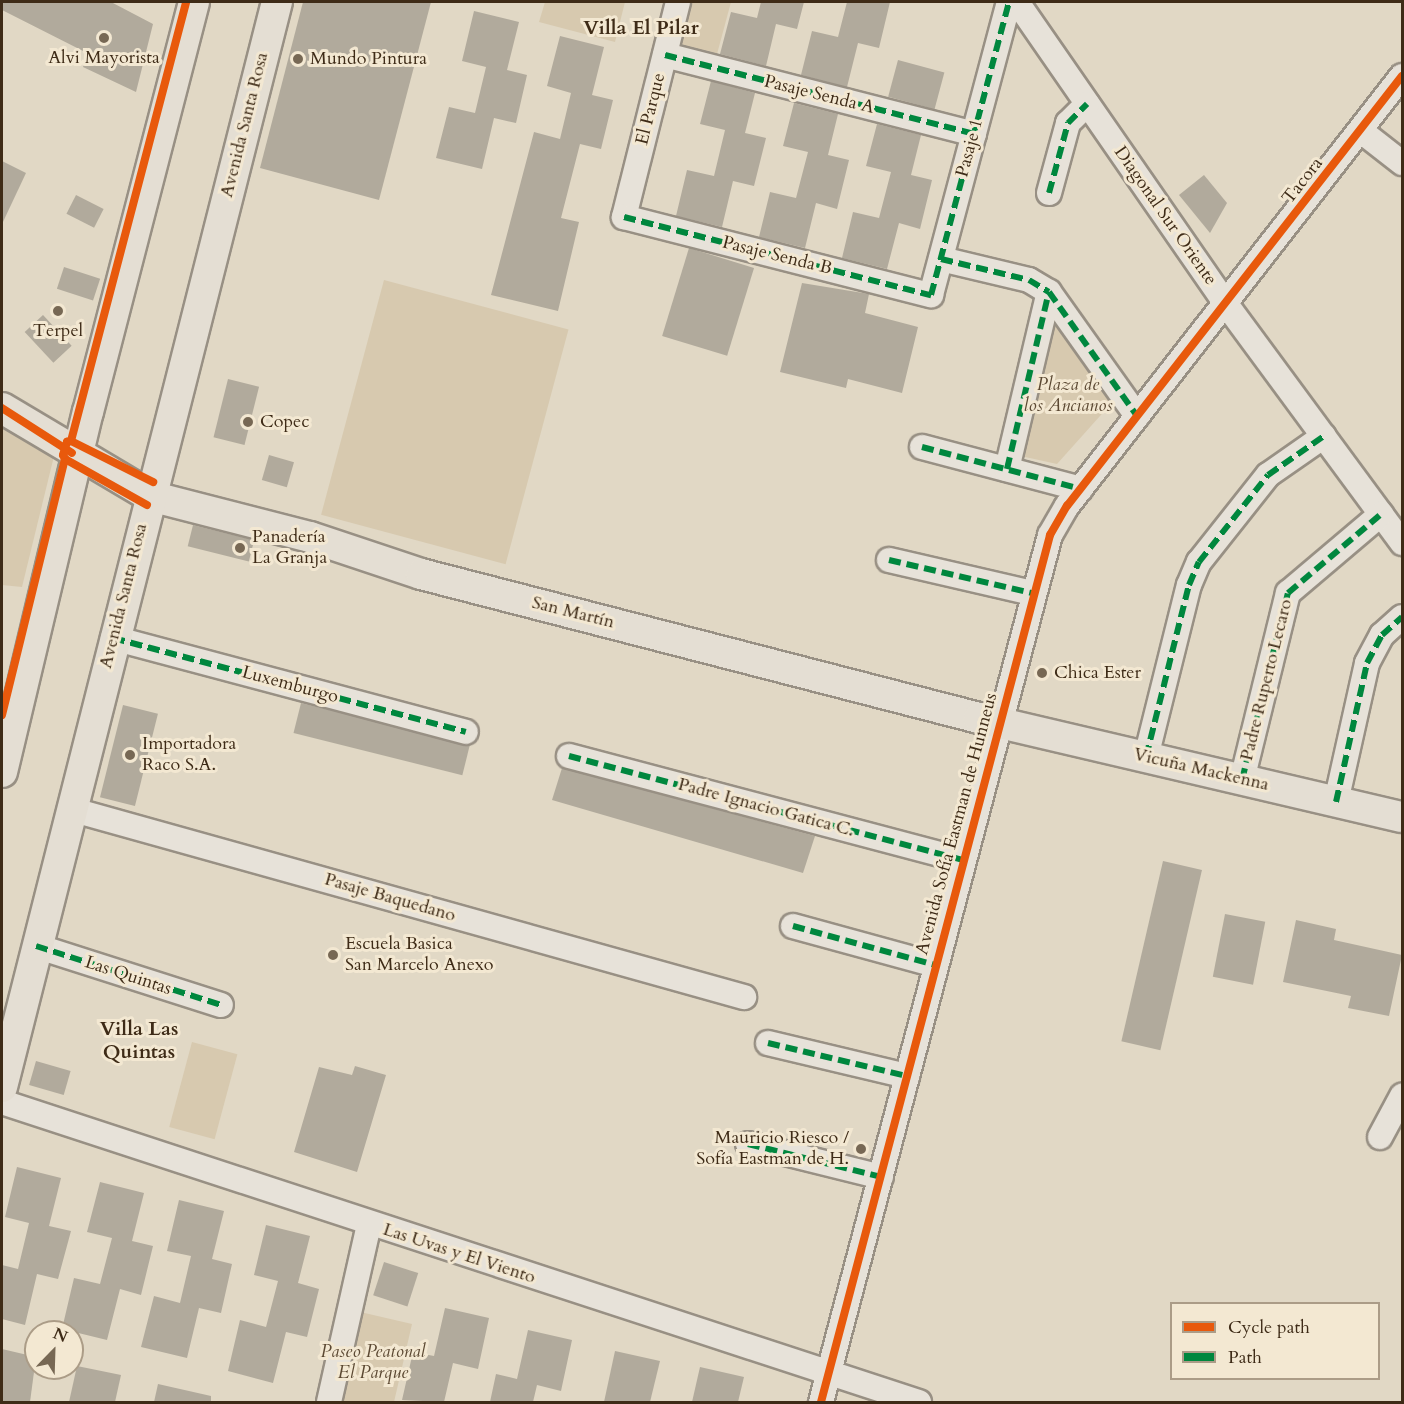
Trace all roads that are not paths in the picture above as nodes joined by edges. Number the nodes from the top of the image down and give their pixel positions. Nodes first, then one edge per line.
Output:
1 (194, 2) edge
2 (276, 2) edge
3 (678, 2) edge
4 (1009, 2) edge
5 (1017, 2) edge
6 (664, 55) junction
7 (1402, 76) edge
8 (1088, 104) junction
9 (1361, 131) junction
10 (974, 134) junction
11 (1402, 163) edge
12 (1049, 194) dead end
13 (624, 217) joint
14 (941, 259) junction
15 (1049, 292) junction
16 (931, 295) joint
17 (1226, 304) junction
18 (2, 408) edge
19 (1137, 416) junction
20 (1324, 436) junction
21 (922, 447) dead end
22 (77, 456) junction
23 (1007, 469) junction
24 (1081, 489) junction
25 (150, 496) junction
26 (1382, 514) junction
27 (1402, 543) edge
28 (889, 560) dead end
29 (1032, 593) junction
30 (1402, 617) edge
31 (113, 638) junction
32 (999, 723) junction
33 (466, 732) dead end
34 (569, 756) dead end
35 (1146, 757) junction
36 (2, 772) edge
37 (1242, 780) junction
38 (1336, 802) junction
39 (70, 809) junction
40 (1402, 817) edge
41 (963, 860) junction
42 (793, 926) dead end
43 (36, 946) junction
44 (936, 965) junction
45 (744, 997) dead end
46 (220, 1005) dead end
47 (768, 1042) dead end
48 (907, 1076) junction
49 (2, 1087) edge
50 (1402, 1096) edge
51 (2, 1102) edge
52 (1380, 1137) dead end
53 (748, 1144) dead end
54 (881, 1177) junction
55 (369, 1225) junction
56 (829, 1376) junction
57 (328, 1402) edge
58 (821, 1402) edge
59 (919, 1402) edge

1 - 22 main road
2 - 25 main road, Avenida Santa Rosa
3 - 6 street, El Parque
4 - 10 street, Pasaje 1
5 - 8 street, Diagonal Sur Oriente
6 - 10 street, Pasaje Senda A
6 - 13 street, El Parque
7 - 9 street, Tacora
8 - 12 street
8 - 17 street, Diagonal Sur Oriente
9 - 11 street
9 - 17 street, Tacora
10 - 14 street, Pasaje 1
13 - 16 street, Pasaje Senda B
14 - 15 street
14 - 16 street, Pasaje 1
15 - 19 street
15 - 23 street
17 - 19 street, Avenida Sofía Eastman de Hunneus
17 - 20 street, Diagonal Sur Oriente
18 - 22 main road
19 - 24 street, Avenida Sofía Eastman de Hunneus
20 - 26 street, Diagonal Sur Oriente
20 - 35 street
21 - 23 street
22 - 25 main road
22 - 36 main road
23 - 24 street
24 - 29 street, Avenida Sofía Eastman de Hunneus
25 - 31 main road, Avenida Santa Rosa
25 - 32 main road, San Martín
26 - 27 street, Diagonal Sur Oriente
26 - 37 street, Padre Ruperto Lecaro
28 - 29 street
29 - 32 street, Avenida Sofía Eastman de Hunneus
30 - 38 street
31 - 33 street, Luxemburgo
31 - 39 main road, Avenida Santa Rosa
32 - 35 main road, Vicuña Mackenna
32 - 41 street, Avenida Sofía Eastman de Hunneus
34 - 41 street, Padre Ignacio Gatica C.
35 - 37 main road, Vicuña Mackenna
37 - 38 main road, Vicuña Mackenna
38 - 40 main road, Vicuña Mackenna
39 - 43 main road, Avenida Santa Rosa
39 - 45 street, Pasaje Baquedano
41 - 44 street, Avenida Sofía Eastman de Hunneus
42 - 44 street
43 - 46 street, Las Quintas
43 - 49 main road, Avenida Santa Rosa
44 - 48 street, Avenida Sofía Eastman de Hunneus
47 - 48 street
48 - 54 street, Avenida Sofía Eastman de Hunneus
50 - 52 street
51 - 55 street, Las Uvas y El Viento
53 - 54 street
54 - 56 street, Avenida Sofía Eastman de Hunneus
55 - 56 street, Las Uvas y El Viento
55 - 57 street
56 - 58 street, Avenida Sofía Eastman de Hunneus
56 - 59 street, Las Uvas y El Viento

